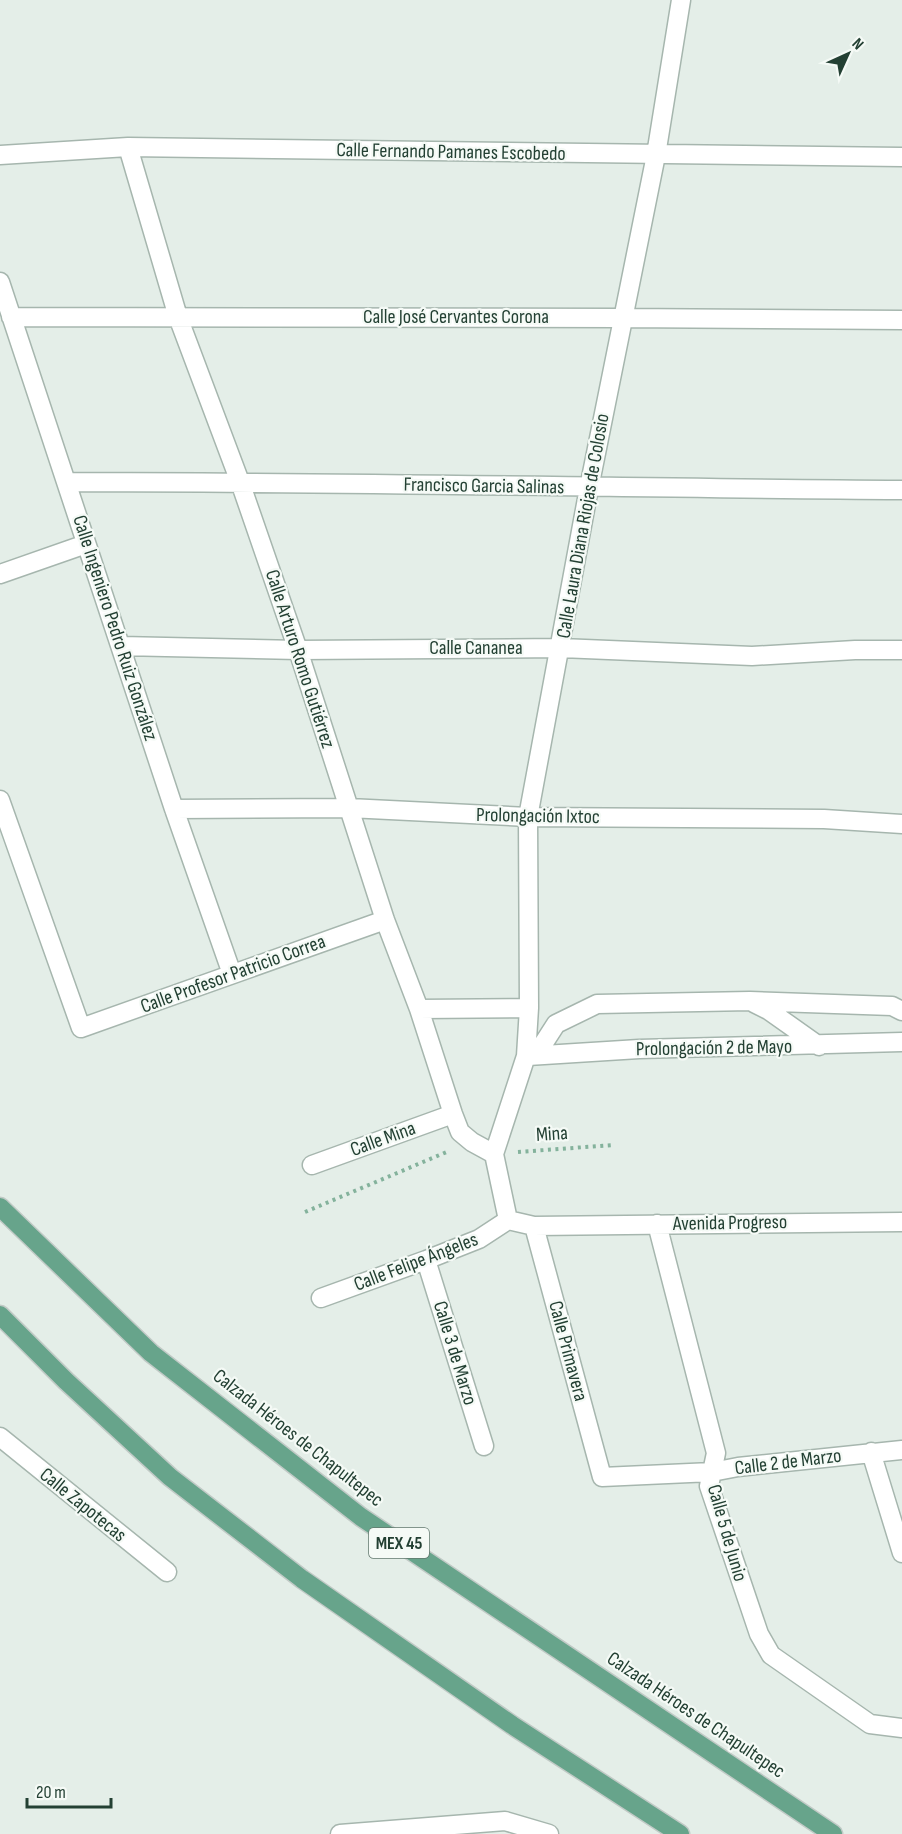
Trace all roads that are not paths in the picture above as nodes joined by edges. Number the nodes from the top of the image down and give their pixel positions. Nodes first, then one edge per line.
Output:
1 (681, 0) edge
2 (128, 147) junction
3 (0, 155) edge
4 (656, 155) junction
5 (902, 158) edge
6 (0, 282) edge
7 (10, 317) junction
8 (178, 317) junction
9 (622, 318) junction
10 (902, 320) edge
11 (67, 482) junction
12 (240, 482) junction
13 (589, 488) junction
14 (902, 490) edge
15 (86, 544) junction
16 (0, 574) edge
17 (121, 646) junction
18 (561, 648) junction
19 (298, 650) junction
20 (902, 651) edge
21 (0, 800) edge
22 (349, 808) junction
23 (174, 809) junction
24 (528, 817) junction
25 (902, 824) edge
26 (385, 920) junction
27 (232, 974) junction
28 (750, 1000) junction
29 (528, 1008) junction
30 (419, 1009) junction
31 (902, 1011) edge
32 (902, 1042) edge
33 (819, 1046) junction
34 (531, 1055) junction
35 (453, 1114) junction
36 (494, 1154) junction
37 (312, 1165) dead end
38 (0, 1207) edge
39 (508, 1220) junction
40 (902, 1222) edge
41 (657, 1224) junction
42 (534, 1226) junction
43 (426, 1260) junction
44 (321, 1298) dead end
45 (0, 1315) edge
46 (0, 1437) edge
47 (484, 1446) dead end
48 (902, 1450) edge
49 (871, 1452) junction
50 (712, 1472) junction
51 (602, 1477) joint
52 (902, 1553) edge
53 (166, 1572) dead end
54 (902, 1728) edge
55 (340, 1834) edge
56 (549, 1834) edge
57 (680, 1834) edge
58 (833, 1834) edge

1 - 4 street, Calle Laura Diana Riojas de Colosio
2 - 3 street, Calle Fernando Pamanes Escobedo
2 - 4 street, Calle Fernando Pamanes Escobedo
2 - 8 street, Calle Arturo Romo Gutiérrez
4 - 5 street, Calle Fernando Pamanes Escobedo
4 - 9 street, Calle Laura Diana Riojas de Colosio
6 - 7 street, Calle Ingeniero Pedro Ruiz González
7 - 8 street, Calle José Cervantes Corona
7 - 11 street, Calle Ingeniero Pedro Ruiz González
8 - 9 street, Calle José Cervantes Corona
8 - 12 street, Calle Arturo Romo Gutiérrez
9 - 10 street, Calle José Cervantes Corona
9 - 13 street, Calle Laura Diana Riojas de Colosio
11 - 12 street, Francisco Garcia Salinas
11 - 15 street, Calle Ingeniero Pedro Ruiz González
12 - 13 street, Francisco Garcia Salinas
12 - 19 street, Calle Arturo Romo Gutiérrez
13 - 14 street, Francisco Garcia Salinas
13 - 18 street, Calle Laura Diana Riojas de Colosio
15 - 16 street
15 - 17 street, Calle Ingeniero Pedro Ruiz González
17 - 19 street, Calle Cananea
17 - 23 street, Calle Ingeniero Pedro Ruiz González
18 - 19 street, Calle Cananea
18 - 20 street, Calle Cananea
18 - 24 street, Calle Laura Diana Riojas de Colosio
19 - 22 street, Calle Arturo Romo Gutiérrez
21 - 27 street, Calle Profesor Patricio Correa
22 - 23 street, Prolongación Ixtoc
22 - 24 street, Prolongación Ixtoc
22 - 26 street, Calle Arturo Romo Gutiérrez
23 - 27 street, Calle Ingeniero Pedro Ruiz González
24 - 25 street, Prolongación Ixtoc
24 - 29 street, Calle Laura Diana Riojas de Colosio
26 - 27 street, Calle Profesor Patricio Correa
26 - 30 street, Calle Arturo Romo Gutiérrez
28 - 31 street
28 - 33 street
28 - 34 street
29 - 30 street
29 - 34 street, Calle Laura Diana Riojas de Colosio
30 - 35 street, Calle Arturo Romo Gutiérrez
32 - 33 street, Prolongación 2 de Mayo
33 - 34 street, Prolongación 2 de Mayo
34 - 36 street
35 - 36 street, Calle Arturo Romo Gutiérrez
35 - 37 street, Calle Mina
36 - 39 street
38 - 58 main road, Calzada Héroes de Chapultepec / MEX 45
39 - 42 street, Avenida Progreso
39 - 43 street, Calle Felipe Ángeles
40 - 41 street, Avenida Progreso
41 - 42 street, Avenida Progreso
41 - 50 street, Calle 5 de Junio
42 - 51 street, Calle Primavera
43 - 44 street, Calle Felipe Ángeles
43 - 47 street, Calle 3 de Marzo
45 - 57 main road
46 - 53 street, Calle Zapotecas
48 - 49 street, Calle 2 de Marzo
49 - 50 street, Calle 2 de Marzo
49 - 52 street
50 - 51 street, Calle 2 de Marzo
50 - 54 street, Calle 5 de Junio
55 - 56 street

